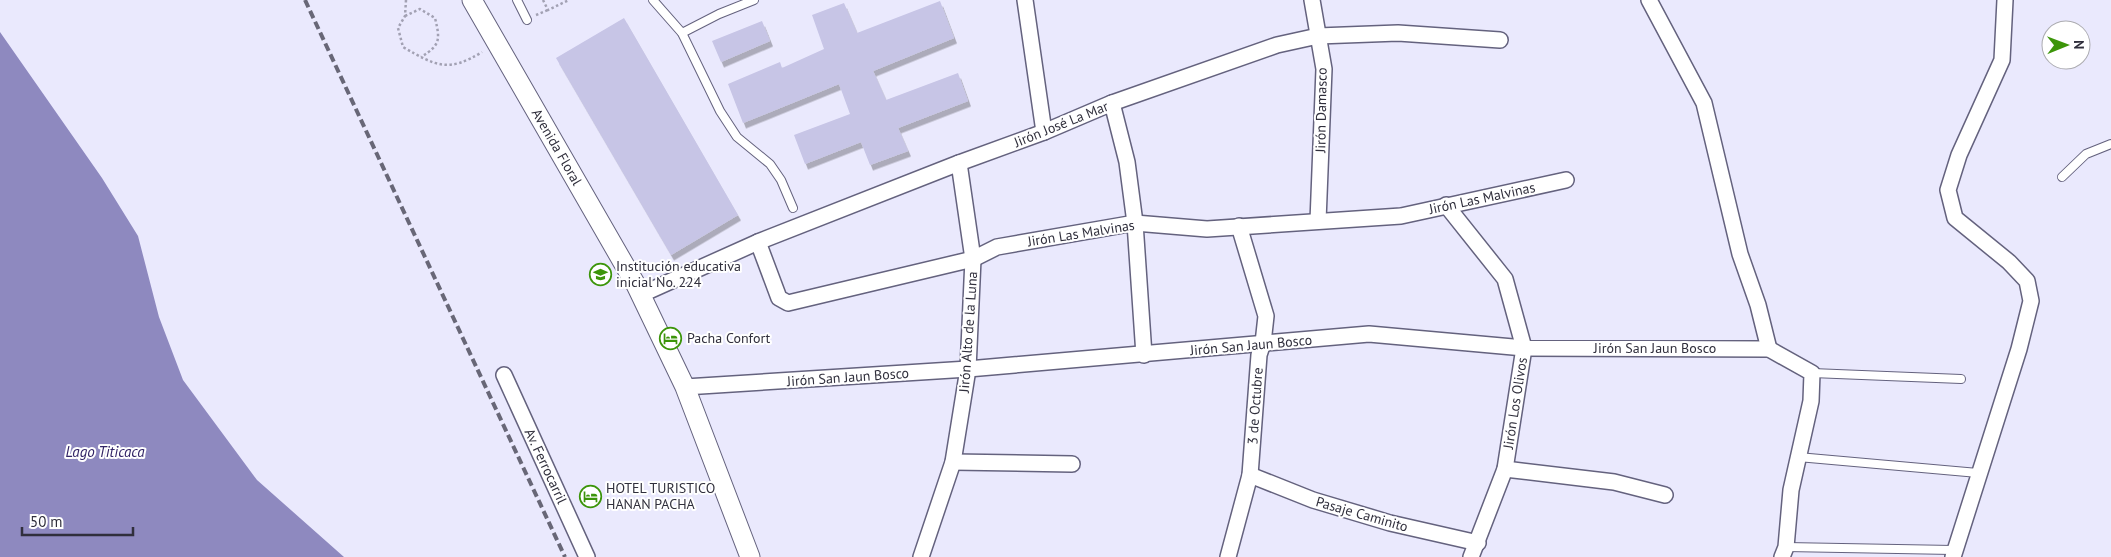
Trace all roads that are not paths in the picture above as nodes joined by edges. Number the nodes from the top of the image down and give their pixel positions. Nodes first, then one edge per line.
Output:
1 (472, 0) edge
2 (517, 0) edge
3 (653, 0) edge
4 (754, 0) edge
5 (1025, 0) edge
6 (1312, 0) edge
7 (1649, 0) edge
8 (2005, 0) edge
9 (527, 20) dead end
10 (682, 33) junction
11 (1318, 36) junction
12 (1500, 40) dead end
13 (1112, 103) junction
14 (1044, 132) junction
15 (2111, 144) edge
16 (959, 163) junction
17 (2062, 178) dead end
18 (1566, 180) dead end
19 (1446, 205) junction
20 (793, 208) dead end
21 (1318, 221) junction
22 (1135, 224) junction
23 (1239, 226) junction
24 (758, 242) junction
25 (973, 259) junction
26 (640, 295) junction
27 (1263, 343) junction
28 (1524, 348) junction
29 (1769, 348) junction
30 (1144, 355) junction
31 (968, 369) junction
32 (1812, 373) junction
33 (504, 375) dead end
34 (1962, 379) dead end
35 (685, 387) junction
36 (1798, 457) junction
37 (952, 462) junction
38 (1072, 464) dead end
39 (1505, 469) junction
40 (1978, 473) junction
41 (1250, 476) junction
42 (1665, 495) dead end
43 (1478, 543) junction
44 (1784, 552) edge
45 (1953, 553) edge
46 (587, 557) edge
47 (750, 557) edge
48 (920, 557) edge
49 (1228, 557) edge
50 (1471, 557) edge

1 - 26 street, Avenida Floral
2 - 9 lane
3 - 10 lane
4 - 10 lane
5 - 14 street
6 - 11 street, Jirón Damasco
7 - 29 street
8 - 40 street
10 - 20 lane
11 - 12 street, Jirón José La Mar
11 - 13 street, Jirón José La Mar
11 - 21 street, Jirón Damasco
13 - 14 street, Jirón José La Mar
13 - 22 street
14 - 16 street, Jirón José La Mar
15 - 17 lane
16 - 24 street, Jirón José La Mar
16 - 25 street, Jirón Alto de la Luna
18 - 19 street, Jirón Las Malvinas
19 - 21 street, Jirón Las Malvinas
19 - 28 street, Jirón Los Olivos
21 - 23 street, Jirón Las Malvinas
22 - 23 street, Jirón Las Malvinas
22 - 25 street, Jirón Las Malvinas
22 - 30 street
23 - 27 street, 3 de Octubre
24 - 25 street, Jirón Las Malvinas
24 - 26 street, Jirón José La Mar
25 - 31 street, Jirón Alto de la Luna
26 - 35 street, Avenida Floral
27 - 28 street, Jirón San Jaun Bosco
27 - 30 street, Jirón San Jaun Bosco
27 - 41 street, 3 de Octubre
28 - 29 street, Jirón San Jaun Bosco
28 - 39 street, Jirón Los Olivos
29 - 32 street
30 - 31 street, Jirón San Jaun Bosco
31 - 35 street, Jirón San Jaun Bosco
31 - 37 street, Jirón Alto de la Luna
32 - 34 lane
32 - 36 street
33 - 46 street, Av. Ferrocarril
35 - 47 street, Avenida Floral
36 - 40 lane
36 - 44 street
37 - 38 street
37 - 48 street, Jirón Alto de la Luna
39 - 42 street
39 - 43 street, Jirón Los Olivos
40 - 45 street
41 - 43 street, Pasaje Caminito
41 - 49 street, 3 de Octubre
43 - 50 street, Jirón Los Olivos
44 - 45 lane

